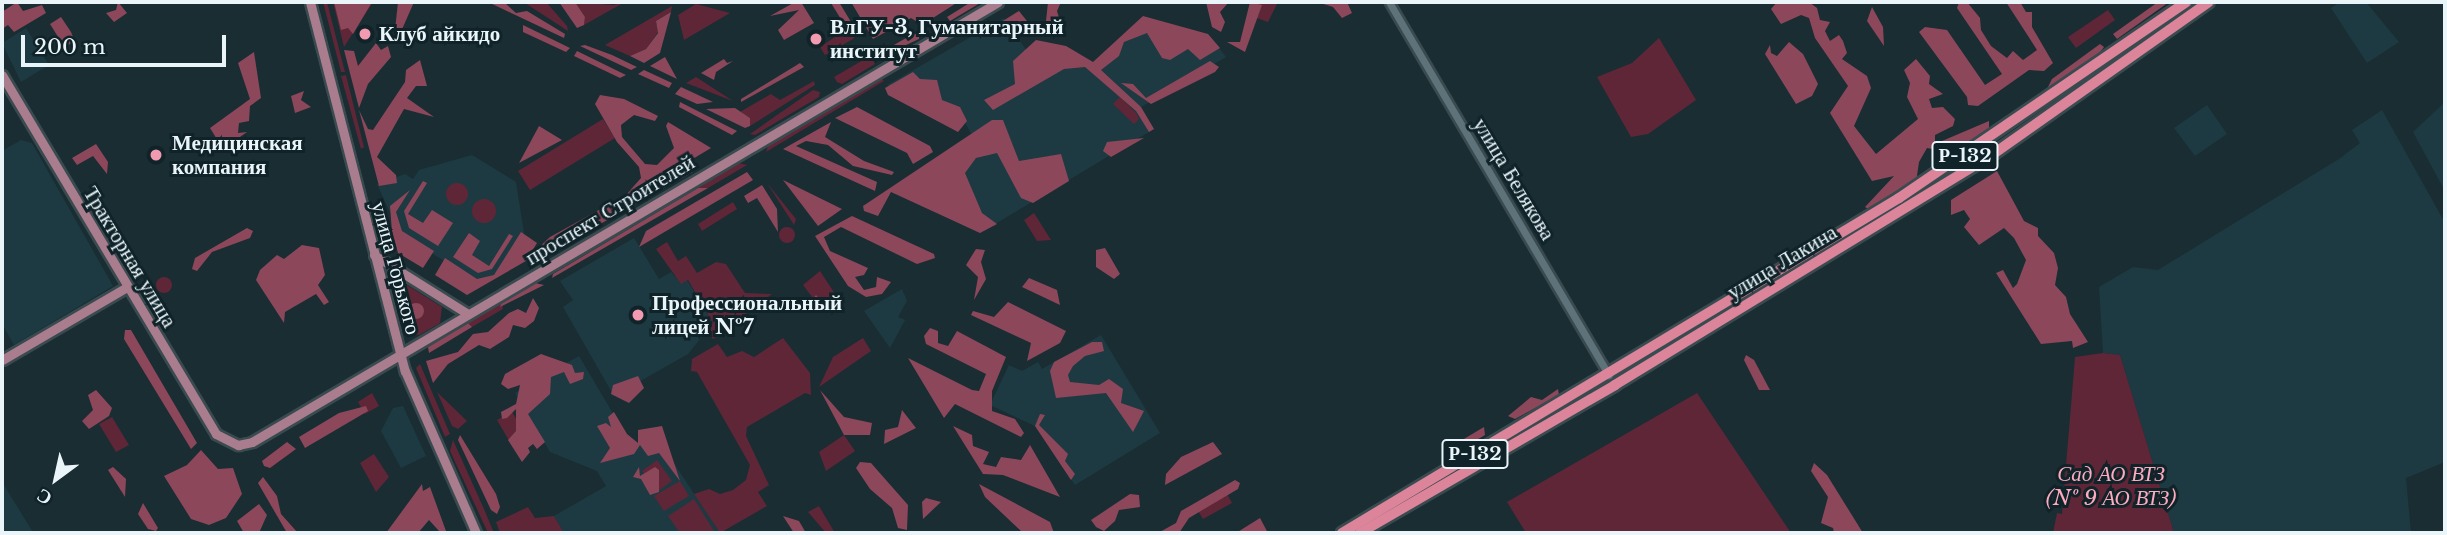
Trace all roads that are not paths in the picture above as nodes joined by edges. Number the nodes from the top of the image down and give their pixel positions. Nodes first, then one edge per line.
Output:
1 (310, 2) edge
2 (998, 2) edge
3 (1389, 2) edge
4 (2186, 2) edge
5 (2209, 2) edge
6 (2, 75) edge
7 (374, 255) junction
8 (127, 287) junction
9 (468, 314) junction
10 (401, 354) junction
11 (2, 360) edge
12 (1609, 375) junction
13 (238, 445) joint
14 (476, 533) edge
15 (1342, 533) edge
16 (1360, 533) edge

1 - 7 main road, улица Горького
2 - 9 main road, проспект Строителей
3 - 12 street, улица Белякова
4 - 12 highway, улица Лакина / Р-132
5 - 16 highway, улица Лакина / Р-132
6 - 8 main road, Тракторная улица
7 - 9 main road
7 - 10 main road, улица Горького
8 - 11 main road
8 - 13 main road, Тракторная улица
9 - 10 main road, проспект Строителей
10 - 13 main road, проспект Строителей
10 - 14 main road, улица Горького
12 - 15 highway, улица Лакина / Р-132

